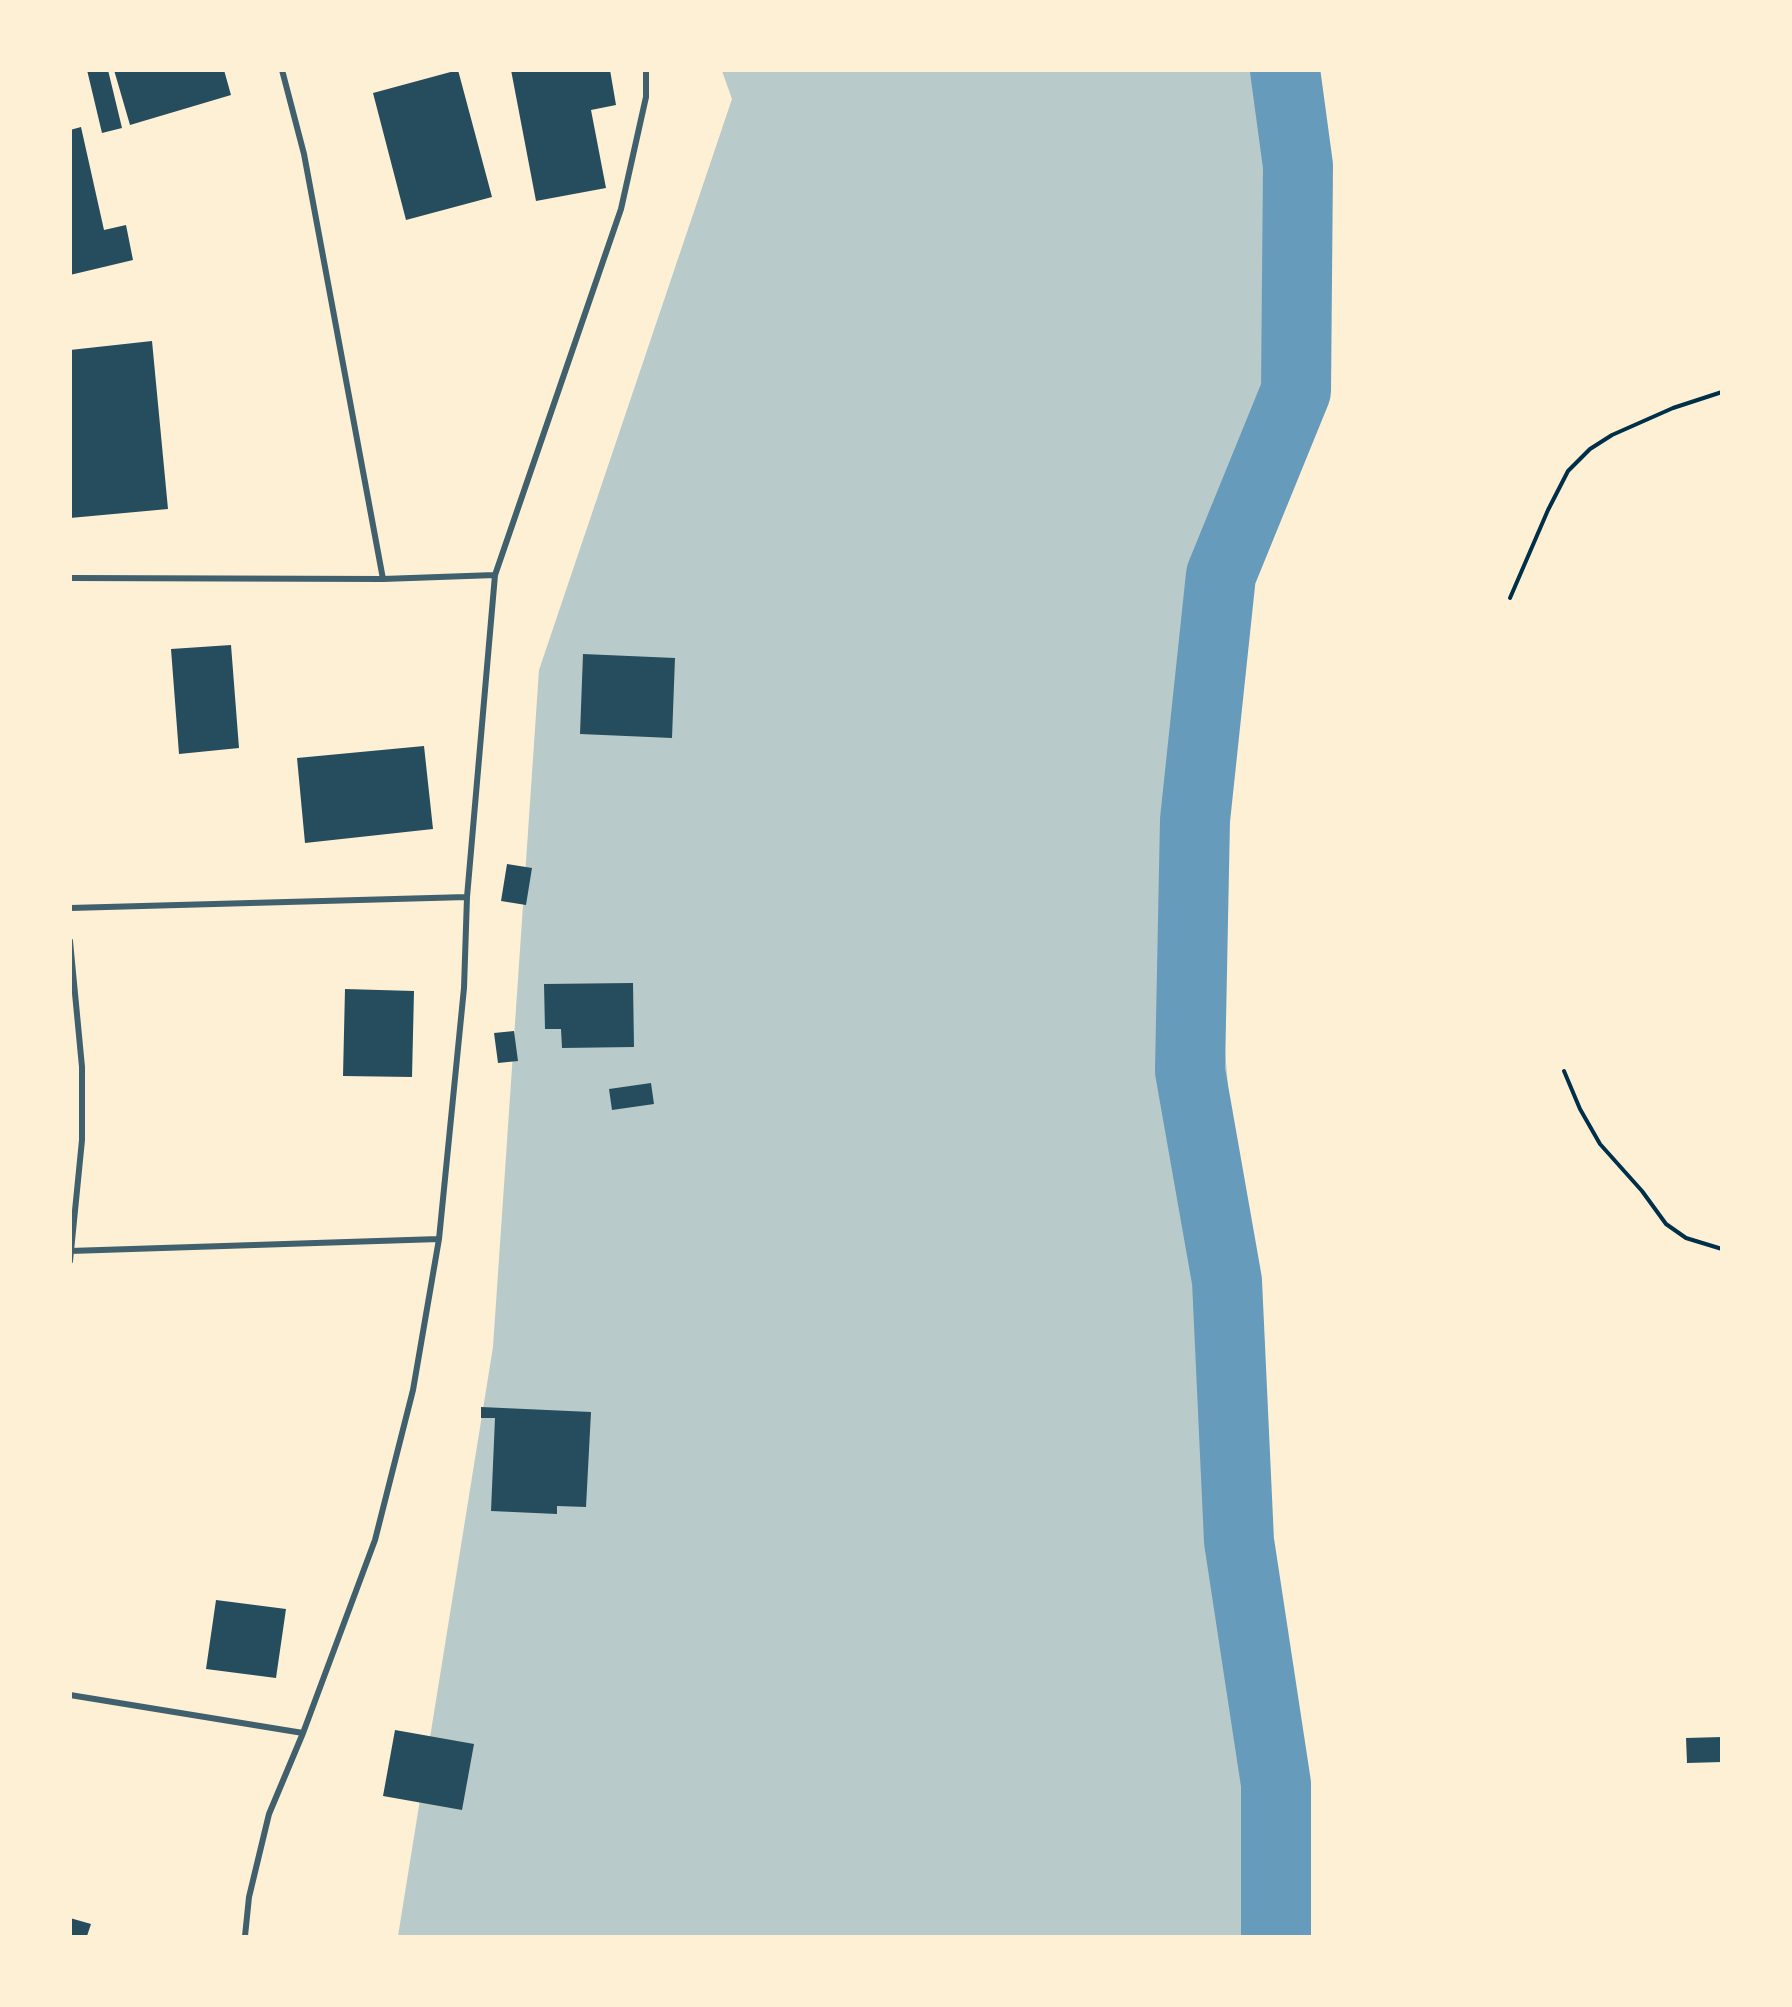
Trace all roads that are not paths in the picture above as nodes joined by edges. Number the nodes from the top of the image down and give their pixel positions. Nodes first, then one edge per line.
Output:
1 (282, 70) edge
2 (646, 70) edge
3 (495, 575) junction
4 (70, 578) edge
5 (383, 579) junction
6 (467, 897) junction
7 (70, 908) edge
8 (70, 941) edge
9 (439, 1239) junction
10 (71, 1251) edge
11 (70, 1261) edge
12 (70, 1695) edge
13 (303, 1732) junction
14 (245, 1936) edge

1 - 5 street
2 - 3 street
3 - 5 street
3 - 6 street
4 - 5 street
6 - 7 street
6 - 9 street
8 - 10 street
9 - 10 street
9 - 13 street
10 - 11 street
12 - 13 street
13 - 14 street

